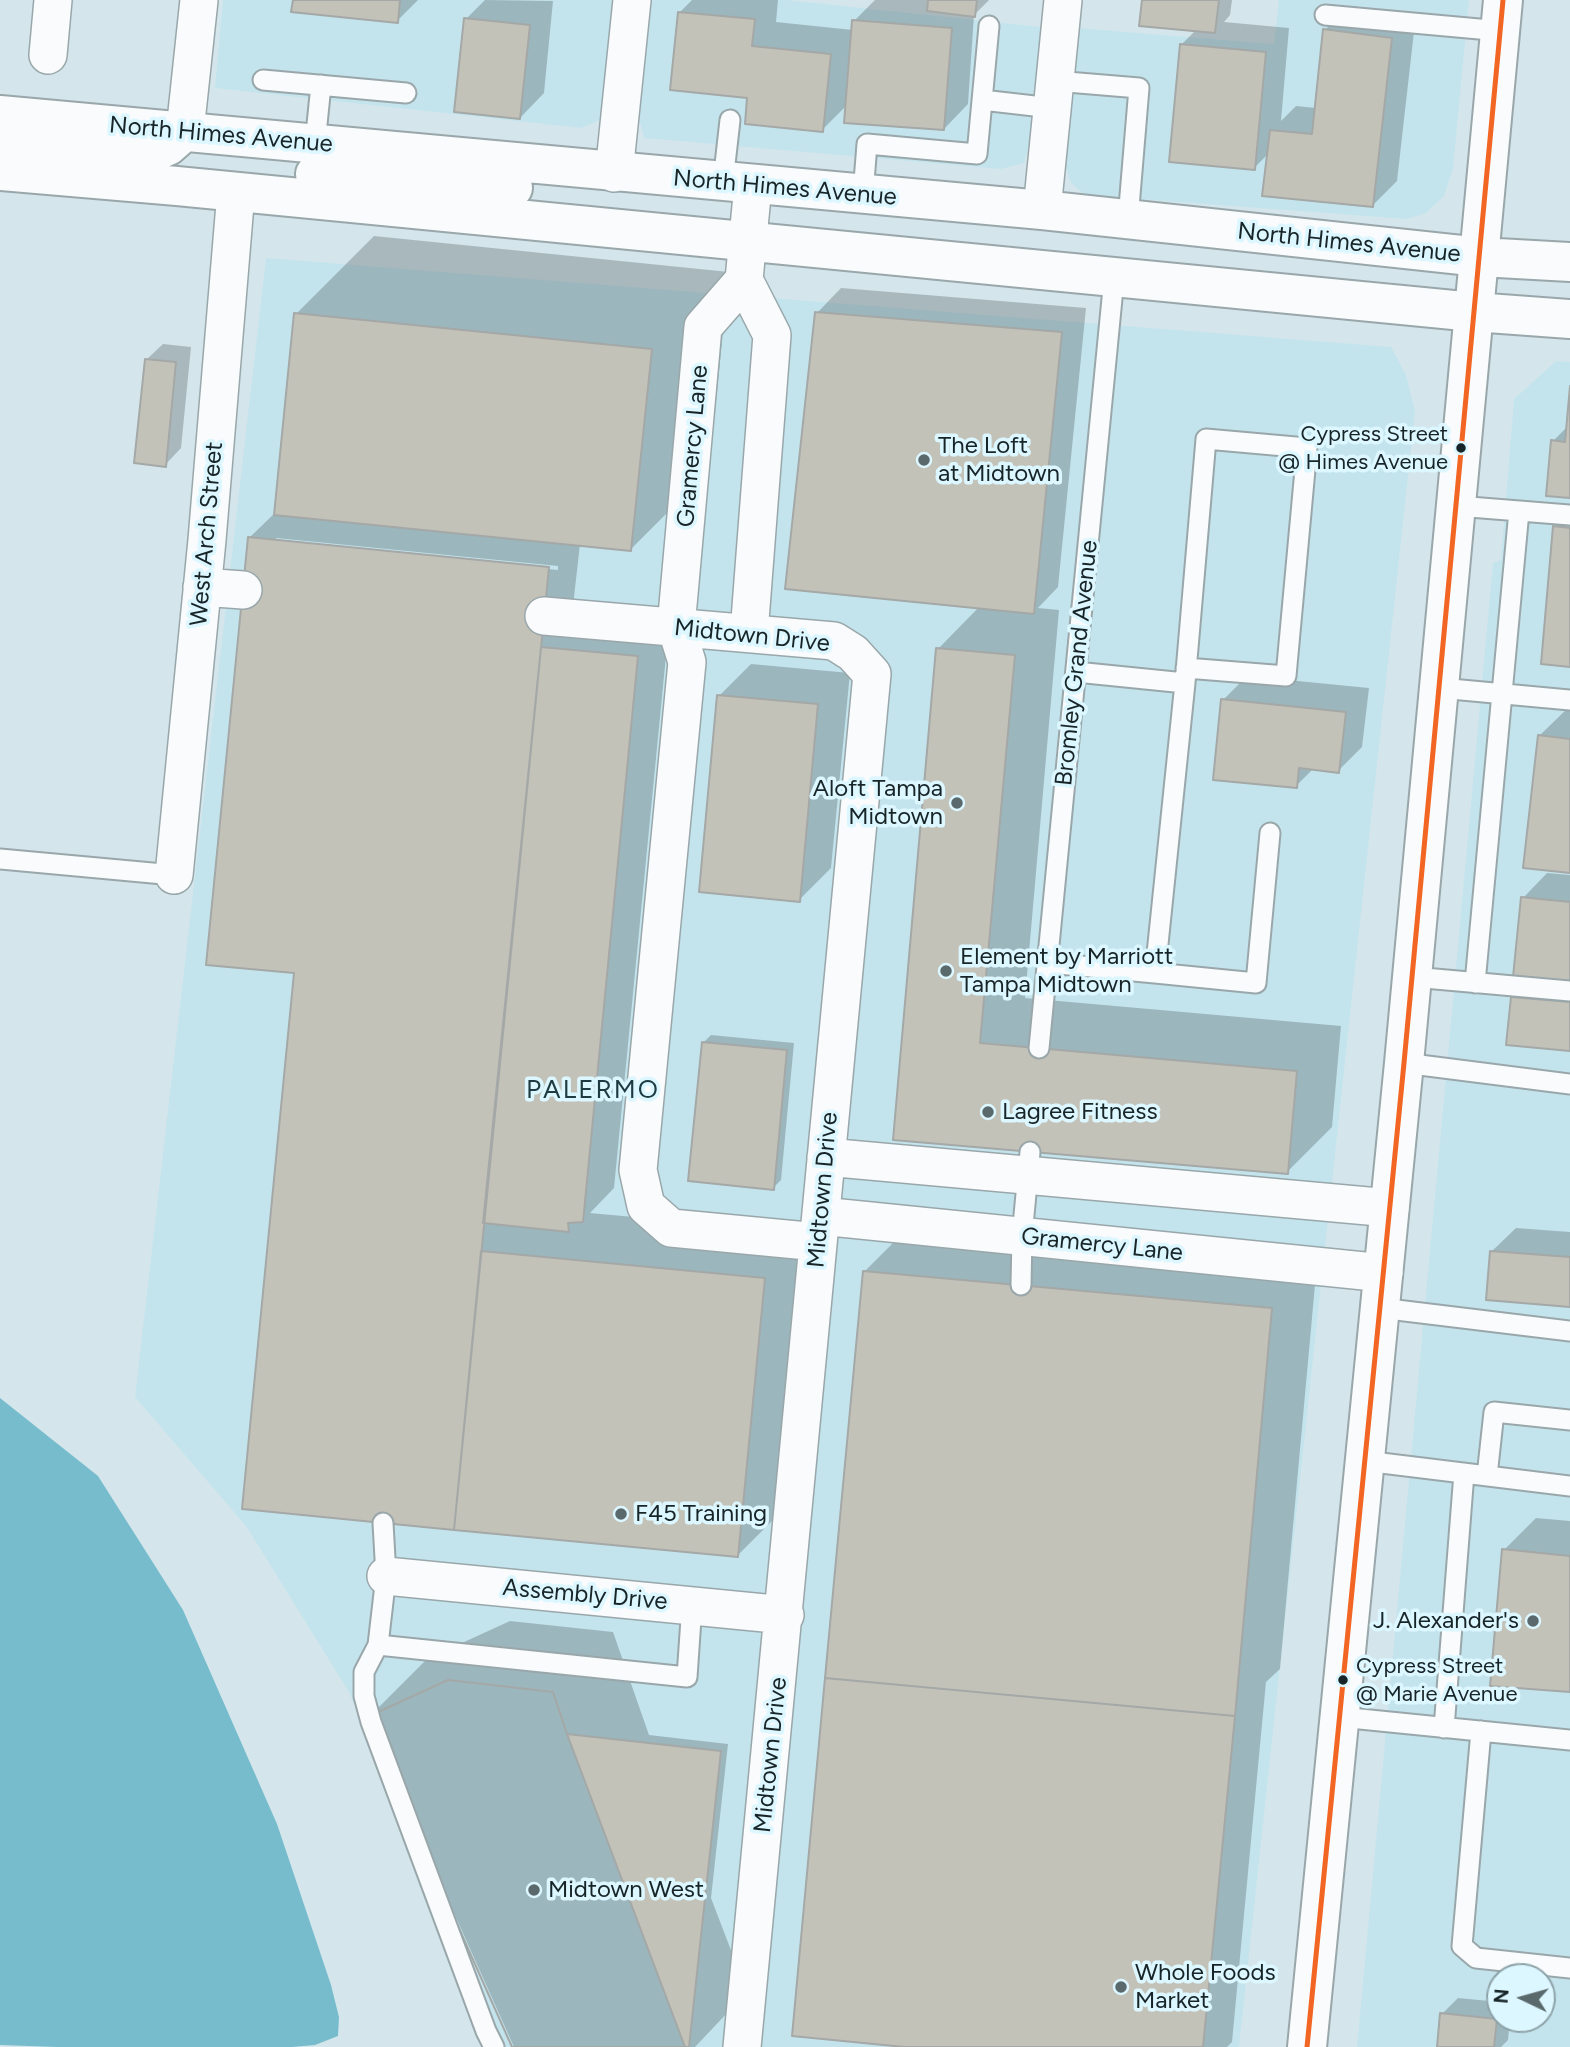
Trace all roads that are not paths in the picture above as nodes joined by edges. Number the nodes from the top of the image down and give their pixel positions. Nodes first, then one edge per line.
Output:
1 (52, 0) edge
2 (199, 0) edge
3 (632, 0) edge
4 (1063, 0) edge
5 (1325, 15) dead end
6 (1502, 16) edge
7 (989, 26) dead end
8 (48, 55) dead end
9 (263, 80) dead end
10 (321, 85) junction
11 (406, 93) dead end
12 (1054, 94) junction
13 (982, 100) junction
14 (0, 115) edge
15 (730, 120) dead end
16 (185, 131) junction
17 (0, 142) edge
18 (315, 144) junction
19 (0, 171) edge
20 (614, 173) junction
21 (738, 183) junction
22 (236, 192) junction
23 (863, 194) junction
24 (1042, 210) junction
25 (1128, 219) junction
26 (748, 241) junction
27 (1480, 257) junction
28 (1570, 262) edge
29 (1114, 278) junction
30 (744, 279) junction
31 (1474, 312) junction
32 (1570, 319) edge
33 (1457, 506) junction
34 (1519, 511) junction
35 (1570, 515) edge
36 (202, 587) junction
37 (243, 590) dead end
38 (544, 616) dead end
39 (676, 627) junction
40 (749, 633) junction
41 (1076, 672) junction
42 (1186, 675) junction
43 (1440, 688) junction
44 (1503, 694) junction
45 (1570, 700) edge
46 (1270, 833) dead end
47 (0, 859) edge
48 (174, 875) joint
49 (1048, 963) junction
50 (1155, 973) junction
51 (1413, 977) junction
52 (1475, 983) junction
53 (1570, 991) edge
54 (1039, 1048) dead end
55 (1404, 1063) junction
56 (1570, 1084) edge
57 (826, 1157) junction
58 (1029, 1163) junction
59 (1390, 1208) junction
60 (819, 1229) junction
61 (1022, 1237) junction
62 (1021, 1285) dead end
63 (1382, 1291) junction
64 (1570, 1331) edge
65 (1570, 1420) edge
66 (1365, 1461) junction
67 (1464, 1473) junction
68 (1487, 1476) junction
69 (1570, 1486) edge
70 (383, 1523) dead end
71 (386, 1576) junction
72 (692, 1605) junction
73 (785, 1615) junction
74 (378, 1645) junction
75 (1340, 1717) junction
76 (1444, 1728) junction
77 (1481, 1731) junction
78 (1570, 1740) edge
79 (1570, 1968) edge
80 (494, 2047) edge
81 (742, 2047) edge
82 (1307, 2047) edge

1 - 8 street
2 - 16 street
3 - 20 street
4 - 12 street
5 - 6 lane
6 - 27 street
7 - 13 lane
9 - 10 lane
10 - 11 lane
10 - 18 lane
12 - 13 lane
12 - 24 street
12 - 25 lane
13 - 23 lane
14 - 16 street, North Himes Avenue
15 - 21 lane
16 - 17 street
16 - 18 street, North Himes Avenue
18 - 20 street, North Himes Avenue
19 - 22 street
20 - 21 street, North Himes Avenue
20 - 22 street
21 - 23 street, North Himes Avenue
21 - 26 street
22 - 26 street
22 - 36 street, West Arch Street
23 - 24 street, North Himes Avenue
24 - 25 street, North Himes Avenue
25 - 27 street, North Himes Avenue
26 - 29 street
26 - 30 street
27 - 28 street, North Himes Avenue
27 - 31 street
29 - 31 street
29 - 41 lane, Bromley Grand Avenue
30 - 39 street, Gramercy Lane
30 - 40 street
31 - 32 street
31 - 33 street
33 - 34 lane
33 - 43 street
34 - 35 lane
34 - 44 lane
36 - 37 street
36 - 48 street, West Arch Street
38 - 39 street, Midtown Drive
39 - 40 street, Midtown Drive
39 - 60 street, Gramercy Lane
40 - 57 street, Midtown Drive
41 - 42 lane
41 - 49 lane, Bromley Grand Avenue
42 - 42 lane
42 - 50 lane
43 - 44 lane
43 - 51 street
44 - 45 lane
44 - 52 lane
46 - 50 lane
47 - 48 lane
49 - 50 lane
49 - 54 lane, Bromley Grand Avenue
51 - 52 lane
51 - 55 street
52 - 53 lane
55 - 56 lane
55 - 59 street
57 - 58 street
57 - 60 street, Midtown Drive
58 - 59 street
58 - 61 lane
59 - 63 street
60 - 61 street, Gramercy Lane
60 - 73 street, Midtown Drive
61 - 62 lane
61 - 63 street, Gramercy Lane
63 - 64 lane
63 - 66 street
65 - 68 lane
66 - 67 lane
66 - 75 street
67 - 68 lane
67 - 76 lane
68 - 69 lane
70 - 71 lane
71 - 72 street, Assembly Drive
71 - 74 lane
72 - 73 street, Assembly Drive
72 - 74 lane
73 - 81 street, Midtown Drive
74 - 80 lane
75 - 76 lane
75 - 82 street
76 - 77 lane
77 - 78 lane
77 - 79 lane

